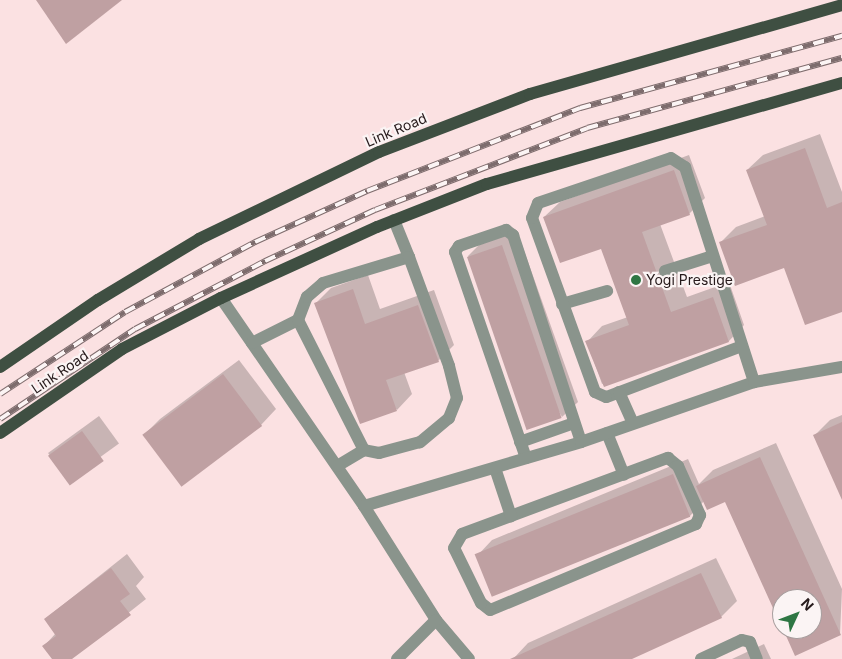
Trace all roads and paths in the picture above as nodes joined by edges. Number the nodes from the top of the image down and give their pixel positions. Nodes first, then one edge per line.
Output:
1 (842, 5) edge
2 (842, 84) edge
3 (394, 220) junction
4 (713, 256) junction
5 (409, 257) junction
6 (665, 271) dead end
7 (607, 291) dead end
8 (220, 298) junction
9 (562, 304) junction
10 (298, 320) junction
11 (252, 343) junction
12 (742, 346) junction
13 (0, 367) edge
14 (842, 367) edge
15 (754, 382) junction
16 (619, 392) junction
17 (633, 423) junction
18 (574, 424) junction
19 (0, 433) edge
20 (607, 433) junction
21 (520, 442) junction
22 (581, 442) junction
23 (364, 450) junction
24 (526, 458) junction
25 (336, 466) junction
26 (495, 468) junction
27 (624, 475) junction
28 (364, 506) junction
29 (511, 516) junction
30 (436, 620) junction
31 (397, 659) edge
32 (469, 659) edge
33 (701, 659) edge
34 (757, 659) edge

1 - 13 main road, Link Road
2 - 3 main road, Link Road
3 - 5 street
3 - 8 main road, Link Road
4 - 6 street
4 - 9 street
4 - 12 street
5 - 10 street
5 - 23 street
7 - 9 street
8 - 11 street
8 - 19 main road, Link Road
9 - 16 street
10 - 11 street
10 - 23 street
11 - 25 street
12 - 15 street
12 - 16 street
14 - 15 street
15 - 17 street
16 - 17 street
17 - 20 street
18 - 21 street
18 - 21 street
18 - 22 street
20 - 22 street
20 - 27 street
21 - 24 street
22 - 24 street
23 - 25 street
24 - 26 street
25 - 28 street
26 - 28 street
26 - 29 street
27 - 29 street
27 - 29 street
28 - 30 street
30 - 31 street
30 - 32 street
33 - 34 street

